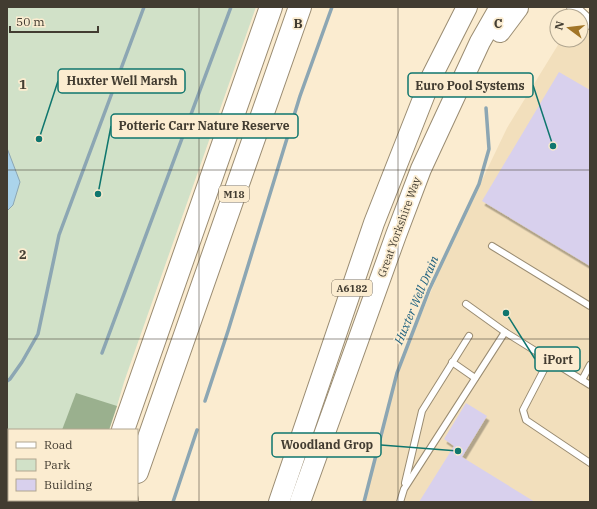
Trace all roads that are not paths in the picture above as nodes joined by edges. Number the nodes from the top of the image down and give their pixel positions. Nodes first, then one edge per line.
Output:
1 (271, 7) edge
2 (300, 7) edge
3 (467, 7) edge
4 (513, 7) edge
5 (573, 7) edge
6 (590, 23) edge
7 (492, 246) dead end
8 (466, 304) dead end
9 (590, 306) edge
10 (505, 332) junction
11 (469, 336) dead end
12 (549, 360) junction
13 (452, 362) junction
14 (590, 365) edge
15 (475, 378) junction
16 (582, 380) junction
17 (590, 385) edge
18 (124, 428) edge
19 (590, 463) edge
20 (138, 469) edge
21 (404, 489) junction
22 (279, 502) edge
23 (300, 502) edge
24 (400, 502) edge

1 - 18 highway, M18
2 - 20 highway, M18
3 - 22 highway, Great Yorkshire Way / A6182
4 - 23 highway, Great Yorkshire Way / A6182
5 - 6 street
7 - 9 lane
8 - 10 lane
10 - 12 lane
10 - 15 lane
11 - 13 lane
12 - 16 lane
12 - 19 lane
13 - 15 lane
13 - 21 lane
14 - 16 lane
15 - 21 lane
16 - 17 lane
21 - 24 lane

